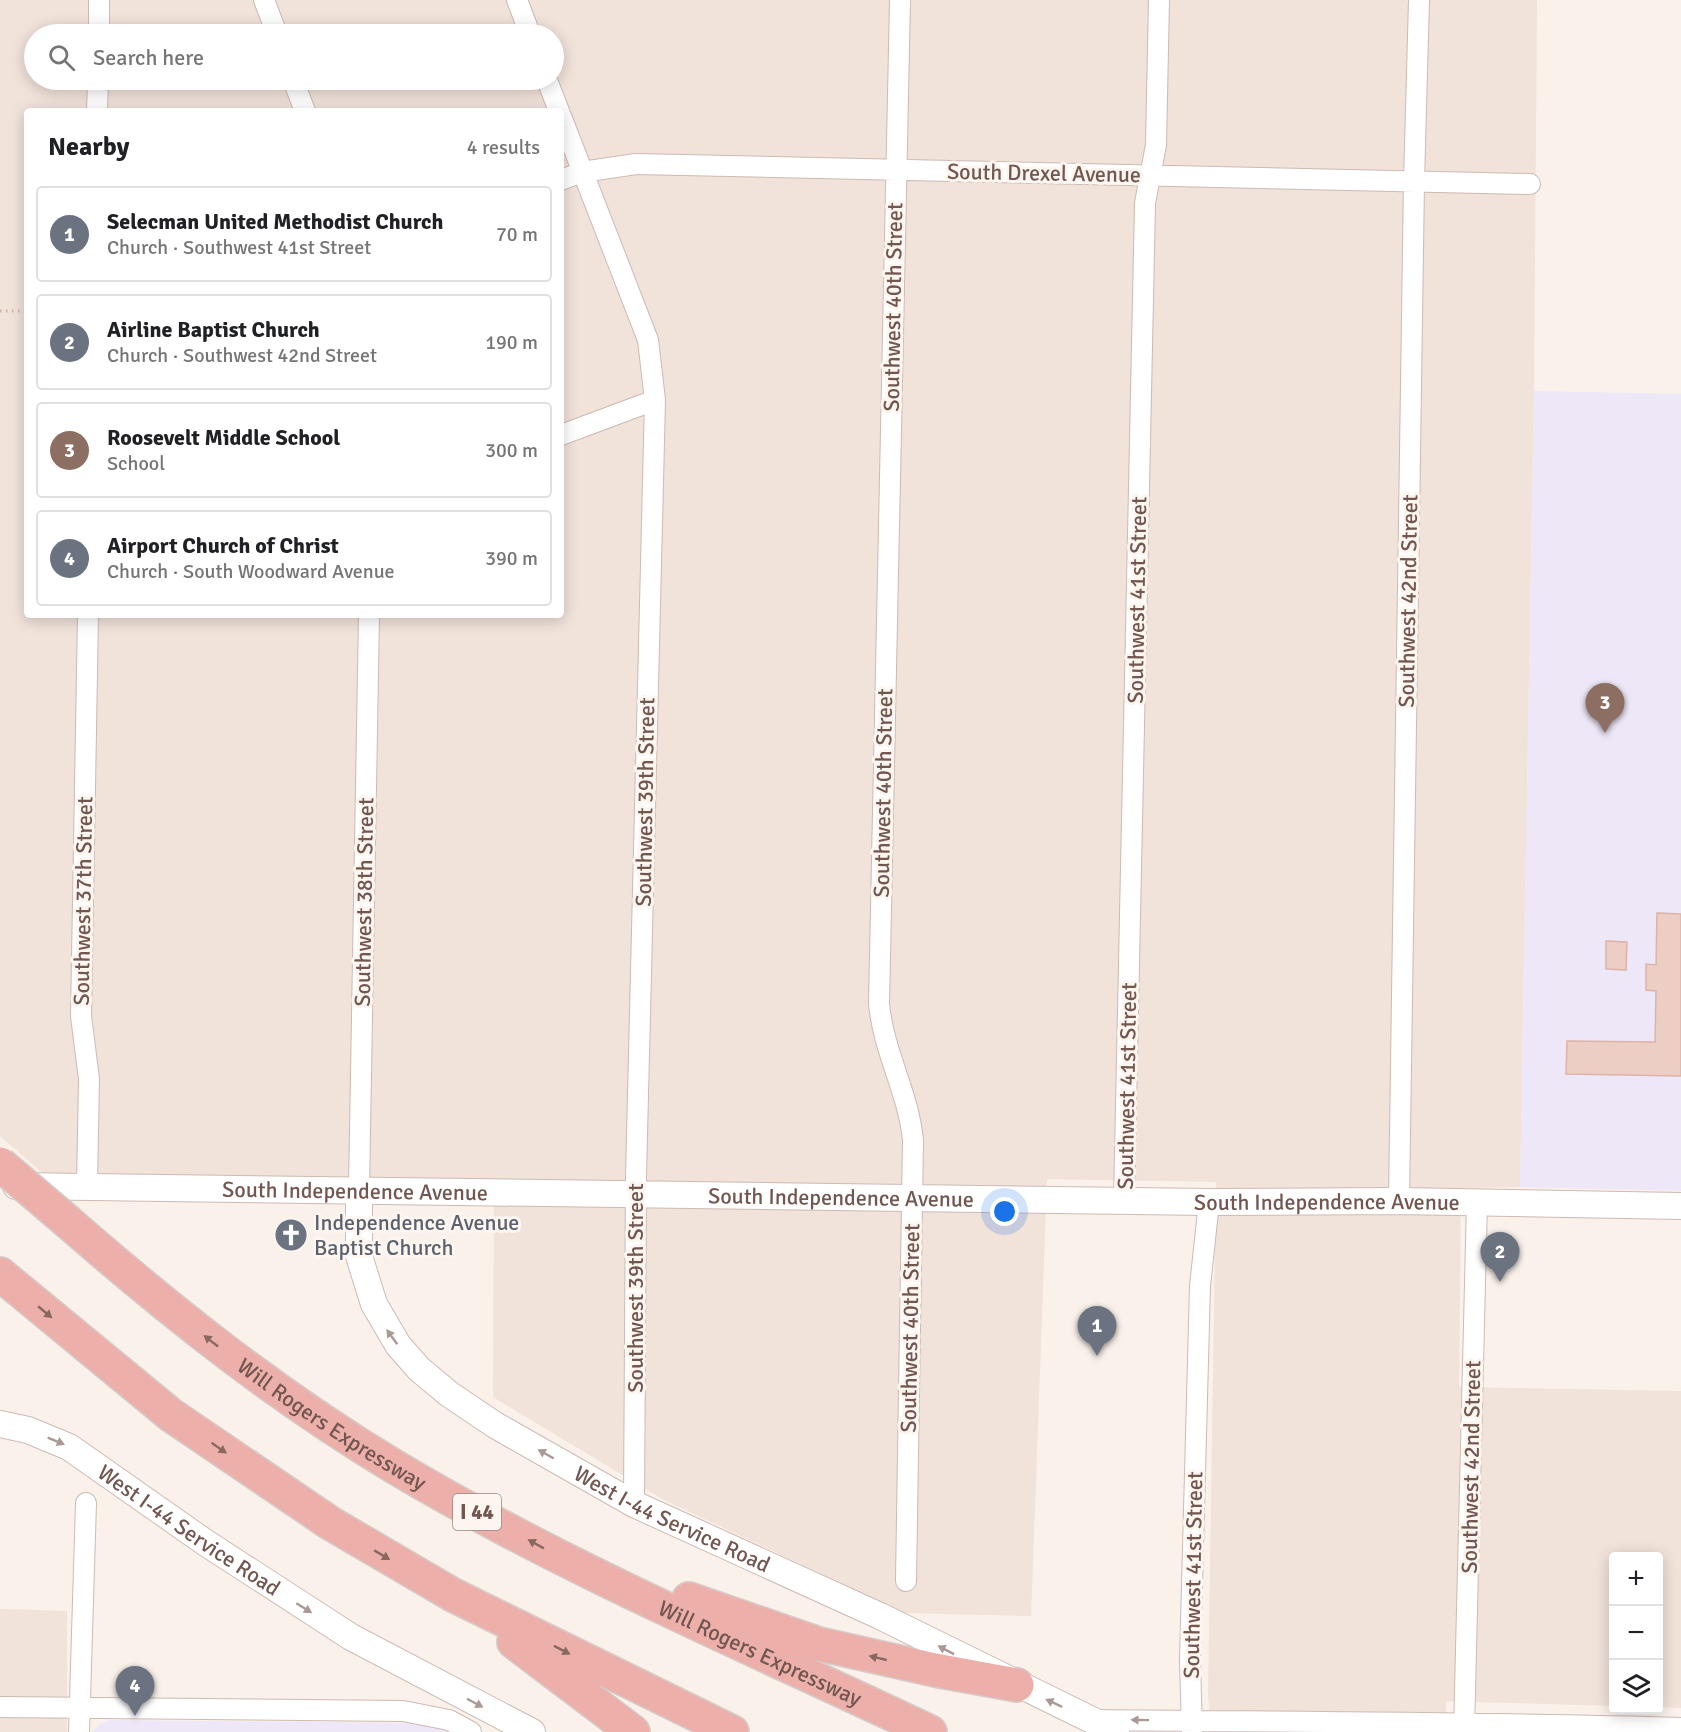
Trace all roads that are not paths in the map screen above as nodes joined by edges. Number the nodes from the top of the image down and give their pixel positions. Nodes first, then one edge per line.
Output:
1 (99, 0) edge
2 (264, 0) edge
3 (517, 0) edge
4 (900, 0) edge
5 (1159, 0) edge
6 (1419, 0) edge
7 (99, 24) edge
8 (273, 24) edge
9 (526, 24) edge
10 (98, 90) edge
11 (297, 90) edge
12 (551, 90) edge
13 (97, 108) edge
14 (304, 108) edge
15 (558, 108) edge
16 (564, 124) edge
17 (896, 169) junction
18 (582, 172) junction
19 (1150, 175) junction
20 (564, 179) edge
21 (1414, 182) junction
22 (1530, 184) dead end
23 (655, 400) junction
24 (564, 434) edge
25 (88, 618) edge
26 (369, 618) edge
27 (0, 1164) edge
28 (0, 1186) edge
29 (87, 1186) junction
30 (358, 1189) junction
31 (636, 1194) junction
32 (912, 1198) junction
33 (1124, 1201) junction
34 (1399, 1201) junction
35 (1209, 1202) junction
36 (1477, 1202) junction
37 (1681, 1206) edge
38 (0, 1274) edge
39 (0, 1424) edge
40 (86, 1503) dead end
41 (634, 1504) junction
42 (566, 1561) junction
43 (906, 1581) dead end
44 (453, 1595) junction
45 (1017, 1685) junction
46 (0, 1707) edge
47 (79, 1708) junction
48 (1090, 1720) junction
49 (1190, 1726) edge
50 (1464, 1727) edge
51 (1681, 1728) edge
52 (79, 1732) edge
53 (471, 1732) edge
54 (532, 1732) edge
55 (633, 1732) edge
56 (732, 1732) edge
57 (930, 1732) edge
58 (1116, 1732) edge

1 - 7 street
2 - 8 street
3 - 9 street
4 - 17 street, Southwest 40th Street
5 - 19 street, Southwest 41st Street
6 - 21 street, Southwest 42nd Street
10 - 13 street
11 - 14 street
12 - 15 street
16 - 18 street, Southwest 39th Street
17 - 18 street, South Drexel Avenue
17 - 19 street, South Drexel Avenue
17 - 32 street, Southwest 40th Street
18 - 20 street, South Drexel Avenue
18 - 23 street, Southwest 39th Street
19 - 21 street, South Drexel Avenue
19 - 33 street, Southwest 41st Street
21 - 22 street, South Drexel Avenue
21 - 34 street, Southwest 42nd Street
23 - 24 street
23 - 31 street, Southwest 39th Street
25 - 29 street, Southwest 37th Street
26 - 30 street, Southwest 38th Street
42 -> 27 highway, Will Rogers Expressway / I 44, bridge
28 - 29 street, South Independence Avenue
29 - 30 street, South Independence Avenue
30 - 31 street, South Independence Avenue
41 -> 30 street, West I-44 Service Road
31 - 32 street, South Independence Avenue
31 - 41 street, Southwest 39th Street
32 - 33 street, South Independence Avenue
32 - 43 street, Southwest 40th Street
33 - 35 street, South Independence Avenue
34 - 35 street, South Independence Avenue
34 - 36 street, South Independence Avenue
35 - 49 street, Southwest 41st Street
36 - 37 street, South Independence Avenue
36 - 50 street, Southwest 42nd Street
38 -> 44 highway
39 -> 54 street, West I-44 Service Road
40 - 47 street
45 -> 41 street, West I-44 Service Road
45 -> 42 highway
42 - 57 highway, Will Rogers Expressway / I 44
44 - 55 highway
44 -> 56 highway
48 -> 45 street, West I-44 Service Road
46 - 47 street
47 - 52 street
47 - 53 street
49 -> 48 street
48 - 58 street, West I-44 Service Road
49 - 50 street
50 - 51 street

